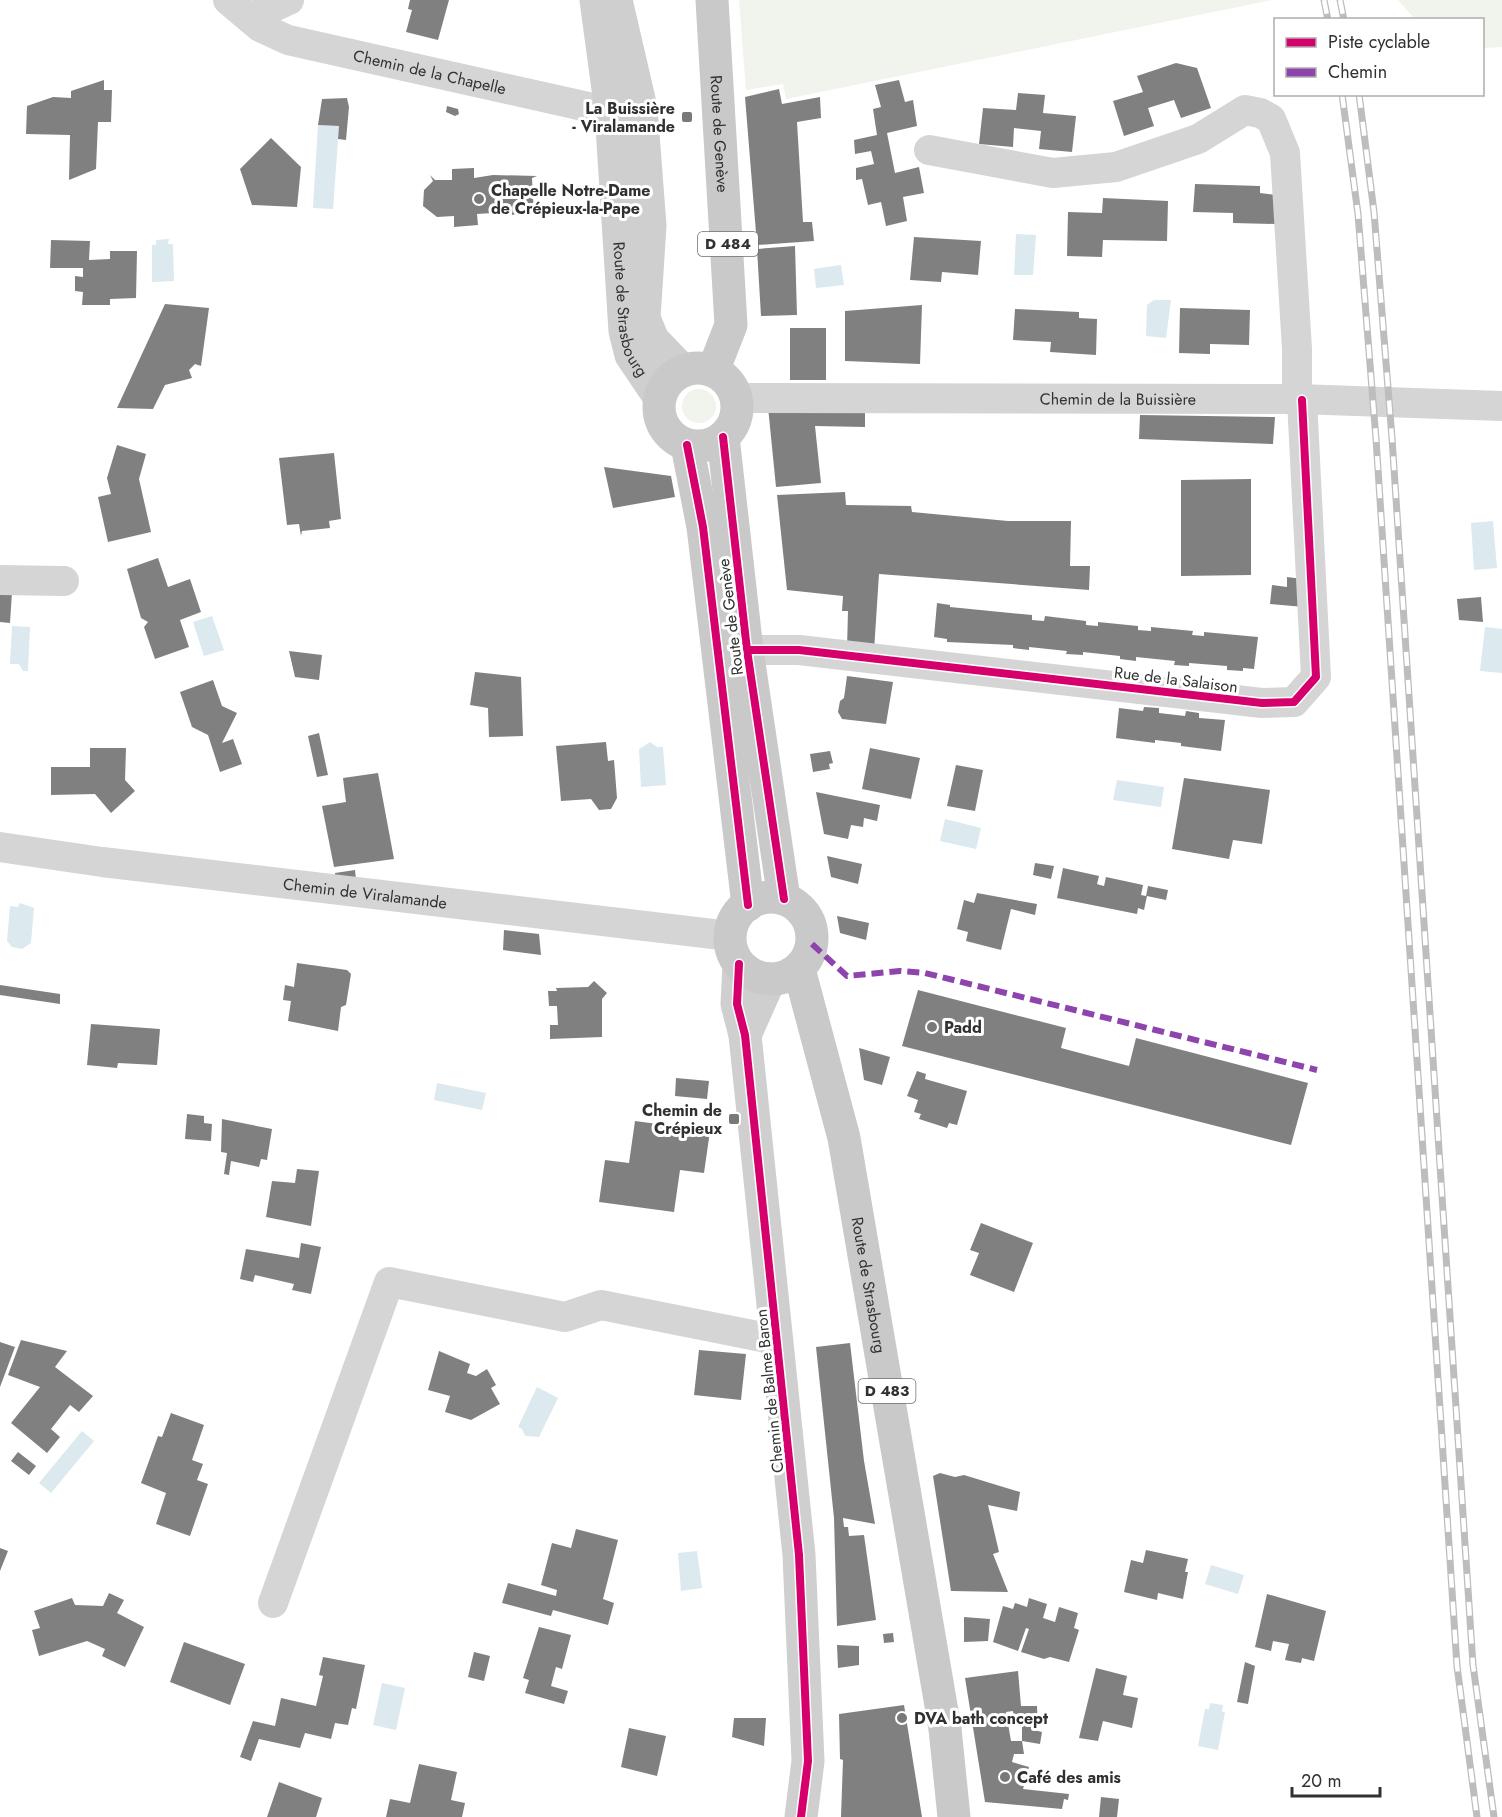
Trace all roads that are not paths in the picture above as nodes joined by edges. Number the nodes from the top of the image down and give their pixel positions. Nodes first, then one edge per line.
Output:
1 (289, 0) edge
2 (596, 0) edge
3 (616, 0) edge
4 (712, 0) edge
5 (239, 9) edge
6 (626, 110) junction
7 (928, 150) dead end
8 (698, 371) junction
9 (660, 398) junction
10 (736, 398) junction
11 (1299, 400) junction
12 (1502, 406) edge
13 (723, 437) junction
14 (687, 445) junction
15 (0, 580) edge
16 (64, 581) dead end
17 (747, 650) junction
18 (0, 847) edge
19 (784, 899) junction
20 (748, 905) junction
21 (735, 950) junction
22 (784, 974) junction
23 (746, 1035) junction
24 (777, 1340) junction
25 (273, 1603) dead end
26 (801, 1817) edge
27 (954, 1817) edge

1 - 5 street
2 - 6 street, Route de Strasbourg
3 - 6 street, Route de Strasbourg
4 - 8 main road, Route de Genève / D 484
5 - 6 street, Chemin de la Chapelle
6 - 8 street, Route de Strasbourg
6 - 9 street, Route de Strasbourg
7 - 11 street
8 - 9 main road, Route de Genève
8 - 10 main road
9 - 14 main road
10 - 11 street, Chemin de la Buissière
10 - 13 main road
11 - 12 street, Chemin de la Buissière
11 - 17 street, Rue de la Salaison
13 - 14 main road
13 - 17 main road, Route de Genève
14 - 20 main road, Route de Genève
15 - 16 street
17 - 19 main road, Route de Genève
18 - 21 street, Chemin de Viralamande
19 - 20 main road
19 - 22 main road
20 - 21 main road
21 - 22 main road
21 - 23 street, Chemin de Balme Baron
22 - 23 street, Chemin de Balme Baron
22 - 27 main road, Route de Strasbourg / D 483
23 - 24 street, Chemin de Balme Baron
24 - 25 street
24 - 26 street, Chemin de Balme Baron

